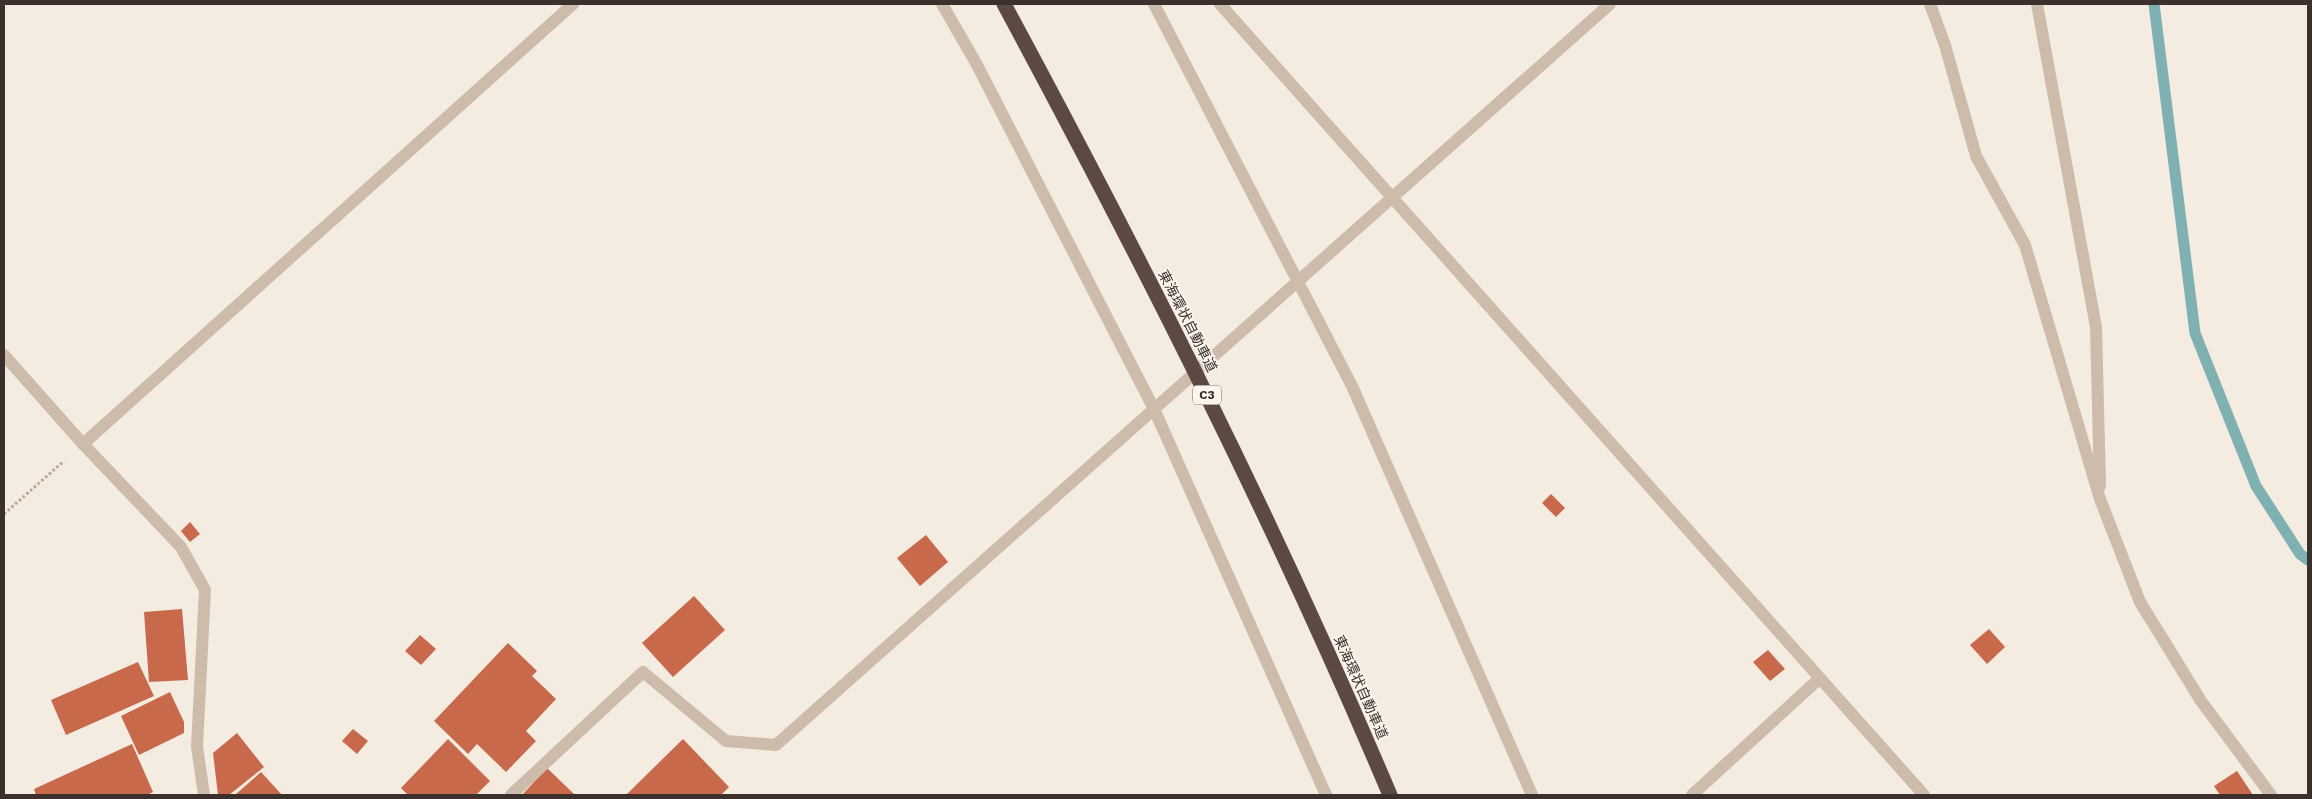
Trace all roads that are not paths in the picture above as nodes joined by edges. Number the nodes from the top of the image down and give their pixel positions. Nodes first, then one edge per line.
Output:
1 (573, 4) edge
2 (942, 4) edge
3 (1004, 4) edge
4 (1154, 4) edge
5 (1220, 4) edge
6 (1610, 4) edge
7 (1930, 4) edge
8 (2037, 4) edge
9 (1392, 196) junction
10 (1299, 279) junction
11 (4, 354) edge
12 (1154, 409) junction
13 (83, 444) junction
14 (2100, 499) junction
15 (1820, 678) junction
16 (204, 795) edge
17 (511, 795) edge
18 (1326, 795) edge
19 (1390, 795) edge
20 (1532, 795) edge
21 (1692, 795) edge
22 (1924, 795) edge
23 (2271, 795) edge

1 - 13 street
2 - 12 street
3 - 19 highway, 東海環状自動車道 / C3, bridge
4 - 10 street
5 - 9 street
6 - 9 street
7 - 14 street
8 - 14 street
9 - 10 street
9 - 15 street
10 - 12 street
10 - 20 street
11 - 13 street
12 - 17 street
12 - 18 street
13 - 16 street
14 - 23 street
15 - 21 street
15 - 22 street

